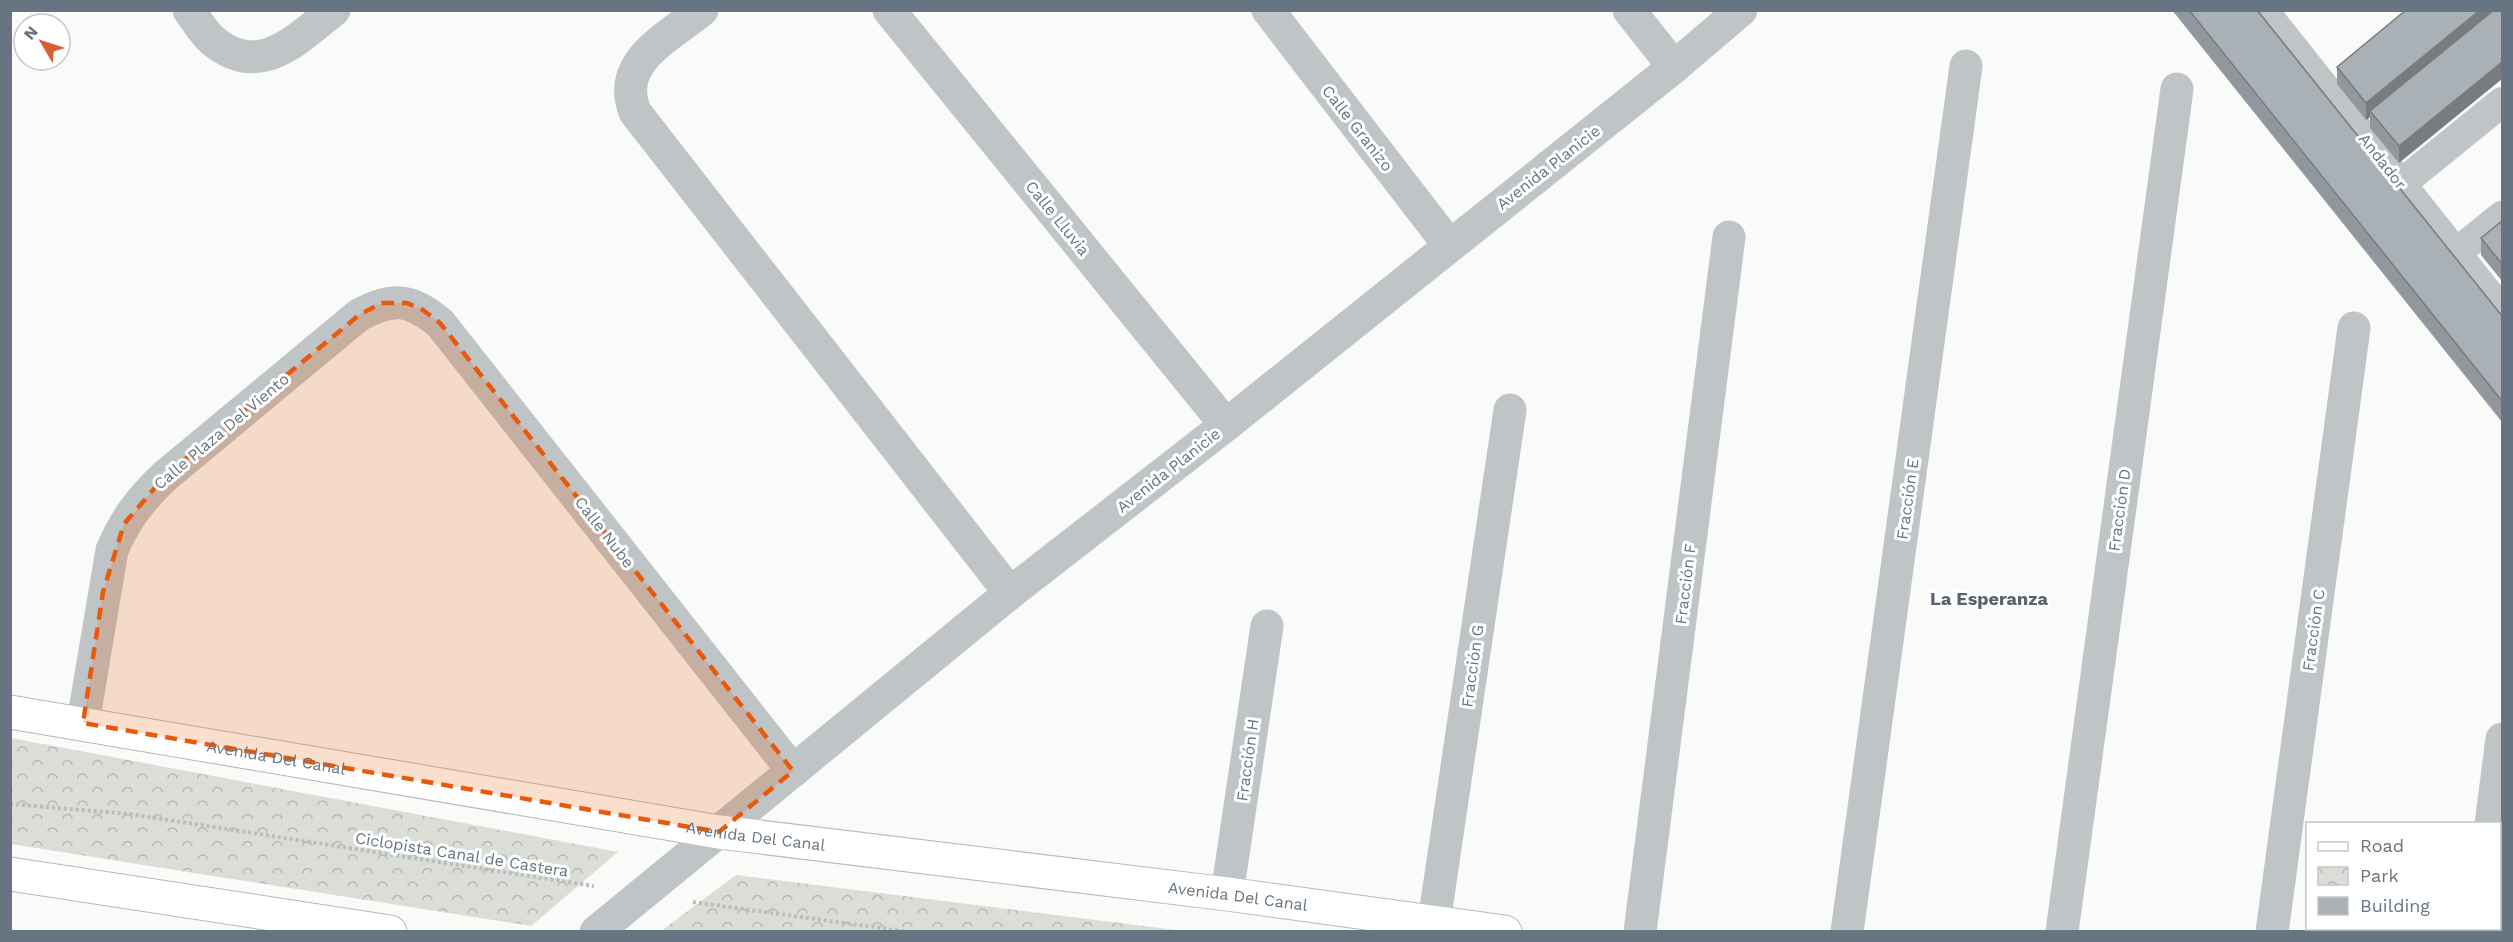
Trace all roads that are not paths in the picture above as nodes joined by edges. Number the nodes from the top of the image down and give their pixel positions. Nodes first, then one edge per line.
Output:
1 (189, 10) edge
2 (334, 10) edge
3 (702, 10) edge
4 (889, 10) edge
5 (1268, 10) edge
6 (1629, 10) edge
7 (1741, 10) edge
8 (2263, 10) edge
9 (1966, 66) dead end
10 (1674, 67) junction
11 (2177, 89) dead end
12 (2502, 102) edge
13 (2401, 184) junction
14 (2502, 216) edge
15 (1730, 237) dead end
16 (1449, 245) junction
17 (2456, 253) junction
18 (407, 303) joint
19 (2502, 311) edge
20 (2355, 328) dead end
21 (1510, 410) dead end
22 (1226, 424) junction
23 (1010, 593) junction
24 (1267, 626) dead end
25 (10, 712) edge
26 (82, 723) junction
27 (2502, 739) edge
28 (794, 771) junction
29 (2491, 822) edge
30 (719, 832) junction
31 (10, 874) edge
32 (1227, 894) junction
33 (1434, 922) junction
34 (390, 932) edge
35 (596, 932) edge
36 (1505, 932) edge
37 (1640, 932) edge
38 (1847, 932) edge
39 (2062, 932) edge
40 (2272, 932) edge

1 - 2 street
3 - 23 street
4 - 22 street, Calle Lluvia
5 - 16 street, Calle Granizo
6 - 10 street
7 - 10 street, Avenida Planicie
8 - 13 street, Andador
9 - 38 street, Fracción E
10 - 16 street, Avenida Planicie
11 - 39 street, Fracción D
12 - 13 street
13 - 17 street, Andador
14 - 17 street
15 - 37 street, Fracción F
16 - 22 street, Avenida Planicie
17 - 19 street, Andador
18 - 26 street, Calle Plaza Del Viento
18 - 28 street, Calle Nube
20 - 40 street, Fracción C
21 - 33 street, Fracción G
22 - 23 street, Avenida Planicie
23 - 28 street, Avenida Planicie
24 - 32 street, Fracción H
25 - 26 main road, Avenida Del Canal
26 - 30 main road, Avenida Del Canal
27 - 29 street
28 - 30 street, Avenida Planicie
30 - 32 main road, Avenida Del Canal
30 - 35 street, Avenida Planicie
31 - 34 main road
32 - 33 main road, Avenida Del Canal
33 - 36 main road, Avenida Del Canal

